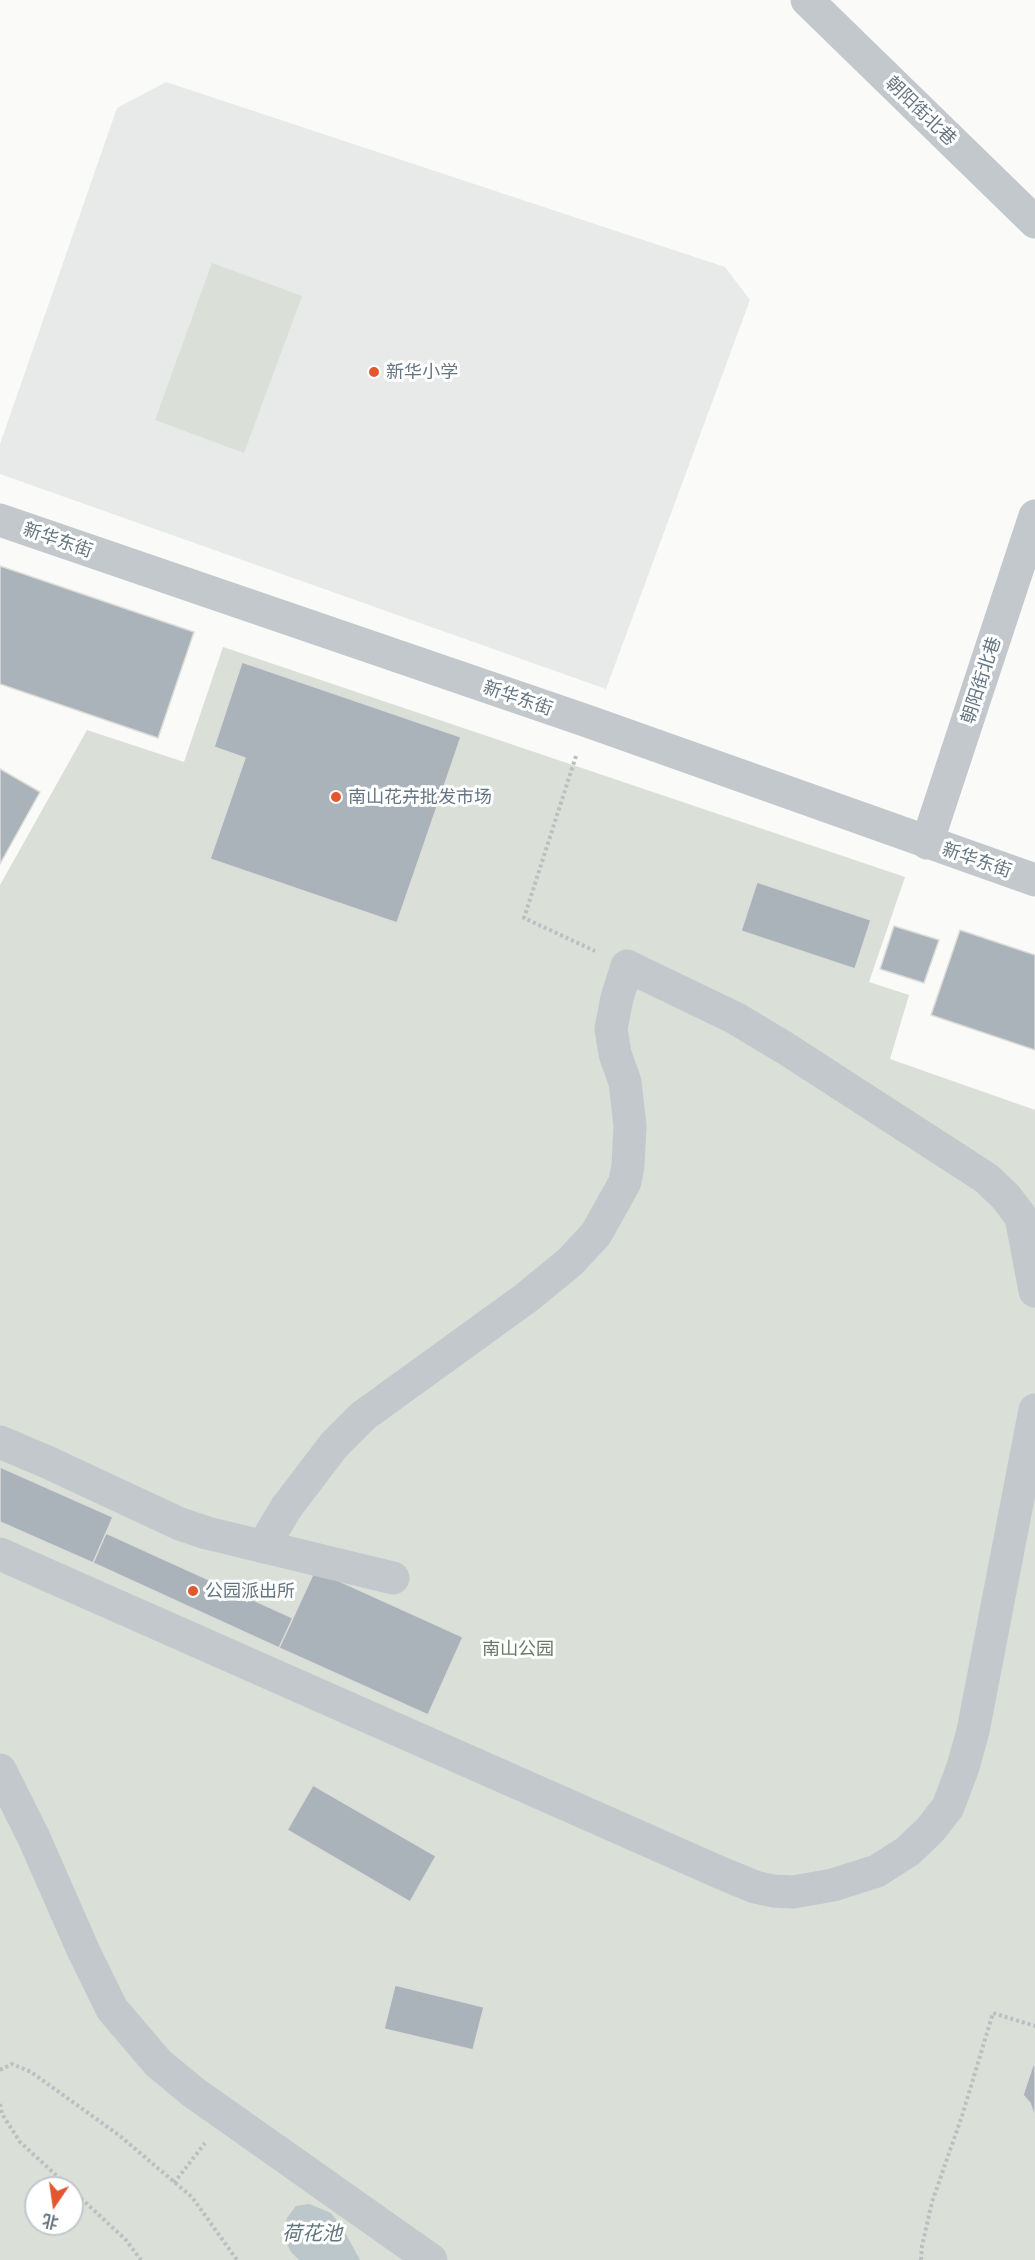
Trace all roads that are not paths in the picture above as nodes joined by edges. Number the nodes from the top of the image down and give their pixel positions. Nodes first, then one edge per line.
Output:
1 (807, 0) edge
2 (1035, 222) edge
3 (1035, 516) edge
4 (0, 520) edge
5 (927, 843) junction
6 (1035, 880) edge
7 (1028, 1220) edge
8 (1035, 1291) edge
9 (1035, 1410) edge
10 (0, 1442) edge
11 (263, 1547) junction
12 (0, 1554) edge
13 (393, 1578) dead end
14 (0, 1770) edge
15 (431, 2260) edge

1 - 2 street, 朝阳街北巷
3 - 5 street, 朝阳街北巷
4 - 5 street, 新华东街
5 - 6 street, 新华东街
7 - 8 street
7 - 11 street
9 - 12 street
10 - 11 street
11 - 13 street
14 - 15 street

